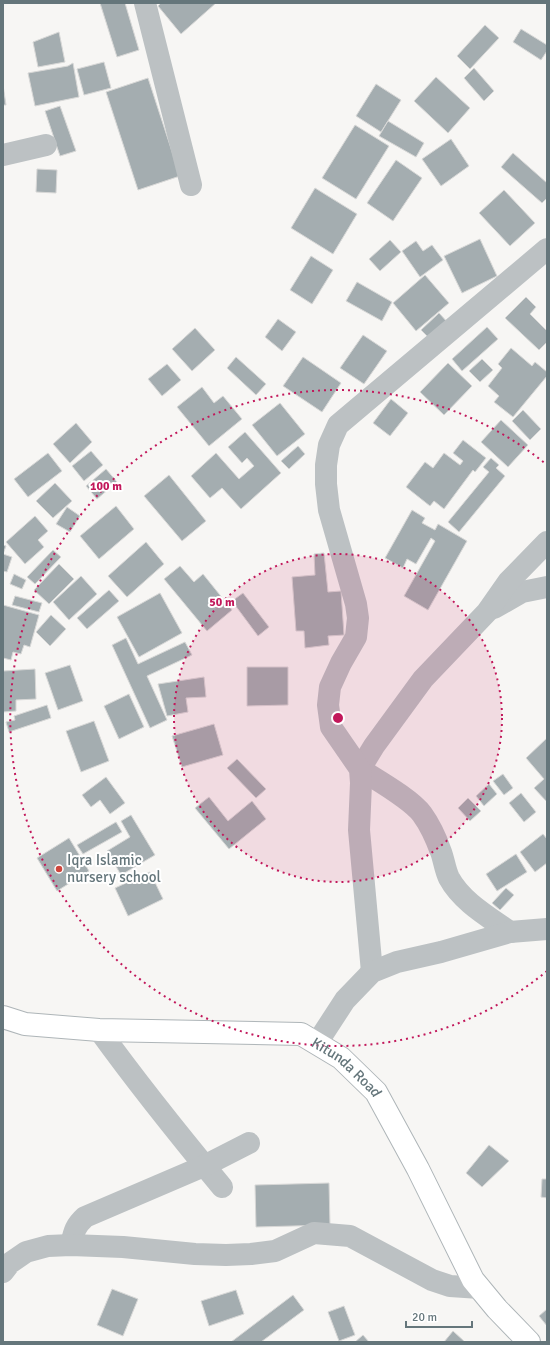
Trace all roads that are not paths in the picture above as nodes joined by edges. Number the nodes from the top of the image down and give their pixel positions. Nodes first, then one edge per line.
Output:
1 (145, 3) edge
2 (46, 145) dead end
3 (3, 155) edge
4 (191, 186) dead end
5 (547, 249) edge
6 (547, 542) edge
7 (547, 587) edge
8 (487, 612) junction
9 (360, 769) junction
10 (547, 929) edge
11 (510, 932) junction
12 (372, 972) junction
13 (3, 1017) edge
14 (99, 1030) junction
15 (317, 1043) junction
16 (249, 1143) dead end
17 (204, 1166) junction
18 (222, 1187) dead end
19 (71, 1245) junction
20 (3, 1272) edge
21 (480, 1288) junction
22 (529, 1342) edge

1 - 4 street
2 - 3 street
5 - 9 street
6 - 8 street
7 - 8 street
8 - 9 street
9 - 11 street
9 - 12 street
10 - 11 street
11 - 12 street
12 - 15 street
13 - 14 street, Kitunda Road
14 - 15 street, Kitunda Road
14 - 17 street
15 - 21 street, Kitunda Road
16 - 17 street
17 - 18 street
17 - 19 street
19 - 20 street
19 - 21 street
21 - 22 street, Kitunda Road

